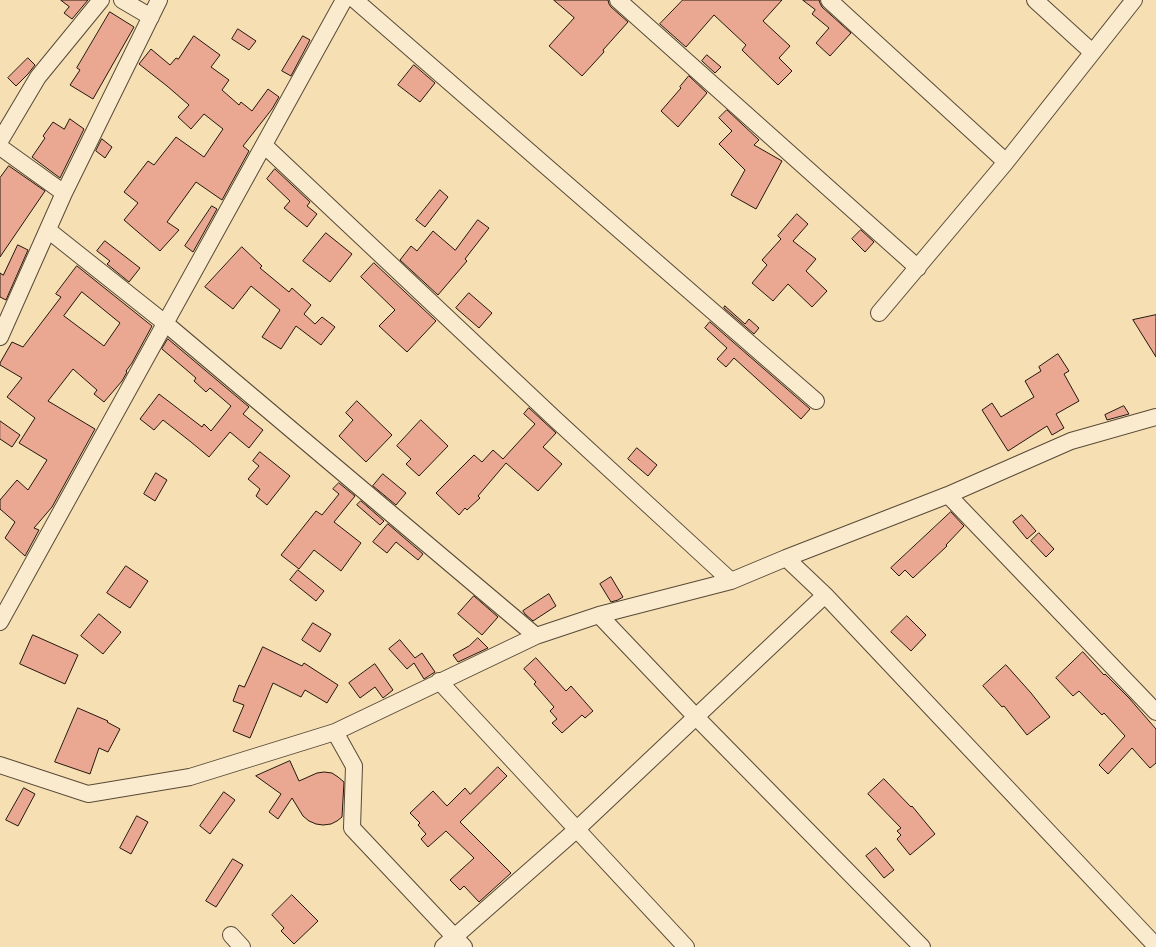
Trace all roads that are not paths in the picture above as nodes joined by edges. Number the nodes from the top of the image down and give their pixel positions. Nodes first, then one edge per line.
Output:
1 (102, 0) edge
2 (122, 0) edge
3 (160, 0) edge
4 (344, 0) edge
5 (355, 0) edge
6 (618, 0) edge
7 (829, 0) edge
8 (1035, 0) edge
9 (1134, 0) edge
10 (151, 17) junction
11 (1092, 52) junction
12 (0, 140) edge
13 (264, 145) junction
14 (0, 147) edge
15 (1006, 162) junction
16 (64, 193) junction
17 (48, 230) junction
18 (918, 268) junction
19 (879, 313) dead end
20 (165, 323) junction
21 (0, 337) edge
22 (816, 401) dead end
23 (1156, 417) edge
24 (948, 495) junction
25 (786, 558) junction
26 (731, 581) junction
27 (825, 595) junction
28 (599, 615) junction
29 (0, 622) edge
30 (536, 636) junction
31 (439, 681) junction
32 (1156, 712) edge
33 (696, 717) junction
34 (335, 732) junction
35 (0, 765) edge
36 (576, 830) junction
37 (231, 934) dead end
38 (454, 944) edge
39 (1156, 946) edge
40 (242, 947) edge
41 (686, 947) edge
42 (922, 947) edge

1 - 12 street
2 - 10 street
3 - 10 street
4 - 13 street
5 - 22 street
6 - 18 street
7 - 15 street
8 - 11 street
9 - 11 street
10 - 16 street
11 - 15 street
13 - 20 street
13 - 26 street
14 - 16 street
15 - 18 street
16 - 17 street
17 - 20 street
17 - 21 street
18 - 19 street
20 - 29 street
20 - 30 street
23 - 24 street
24 - 25 street
24 - 32 street
25 - 26 street
25 - 27 street
26 - 28 street
27 - 33 street
27 - 39 street
28 - 30 street
28 - 33 street
30 - 31 street
31 - 34 street
31 - 36 street
33 - 36 street
33 - 42 street
34 - 35 street
34 - 38 street
36 - 38 street
36 - 41 street
37 - 40 street

